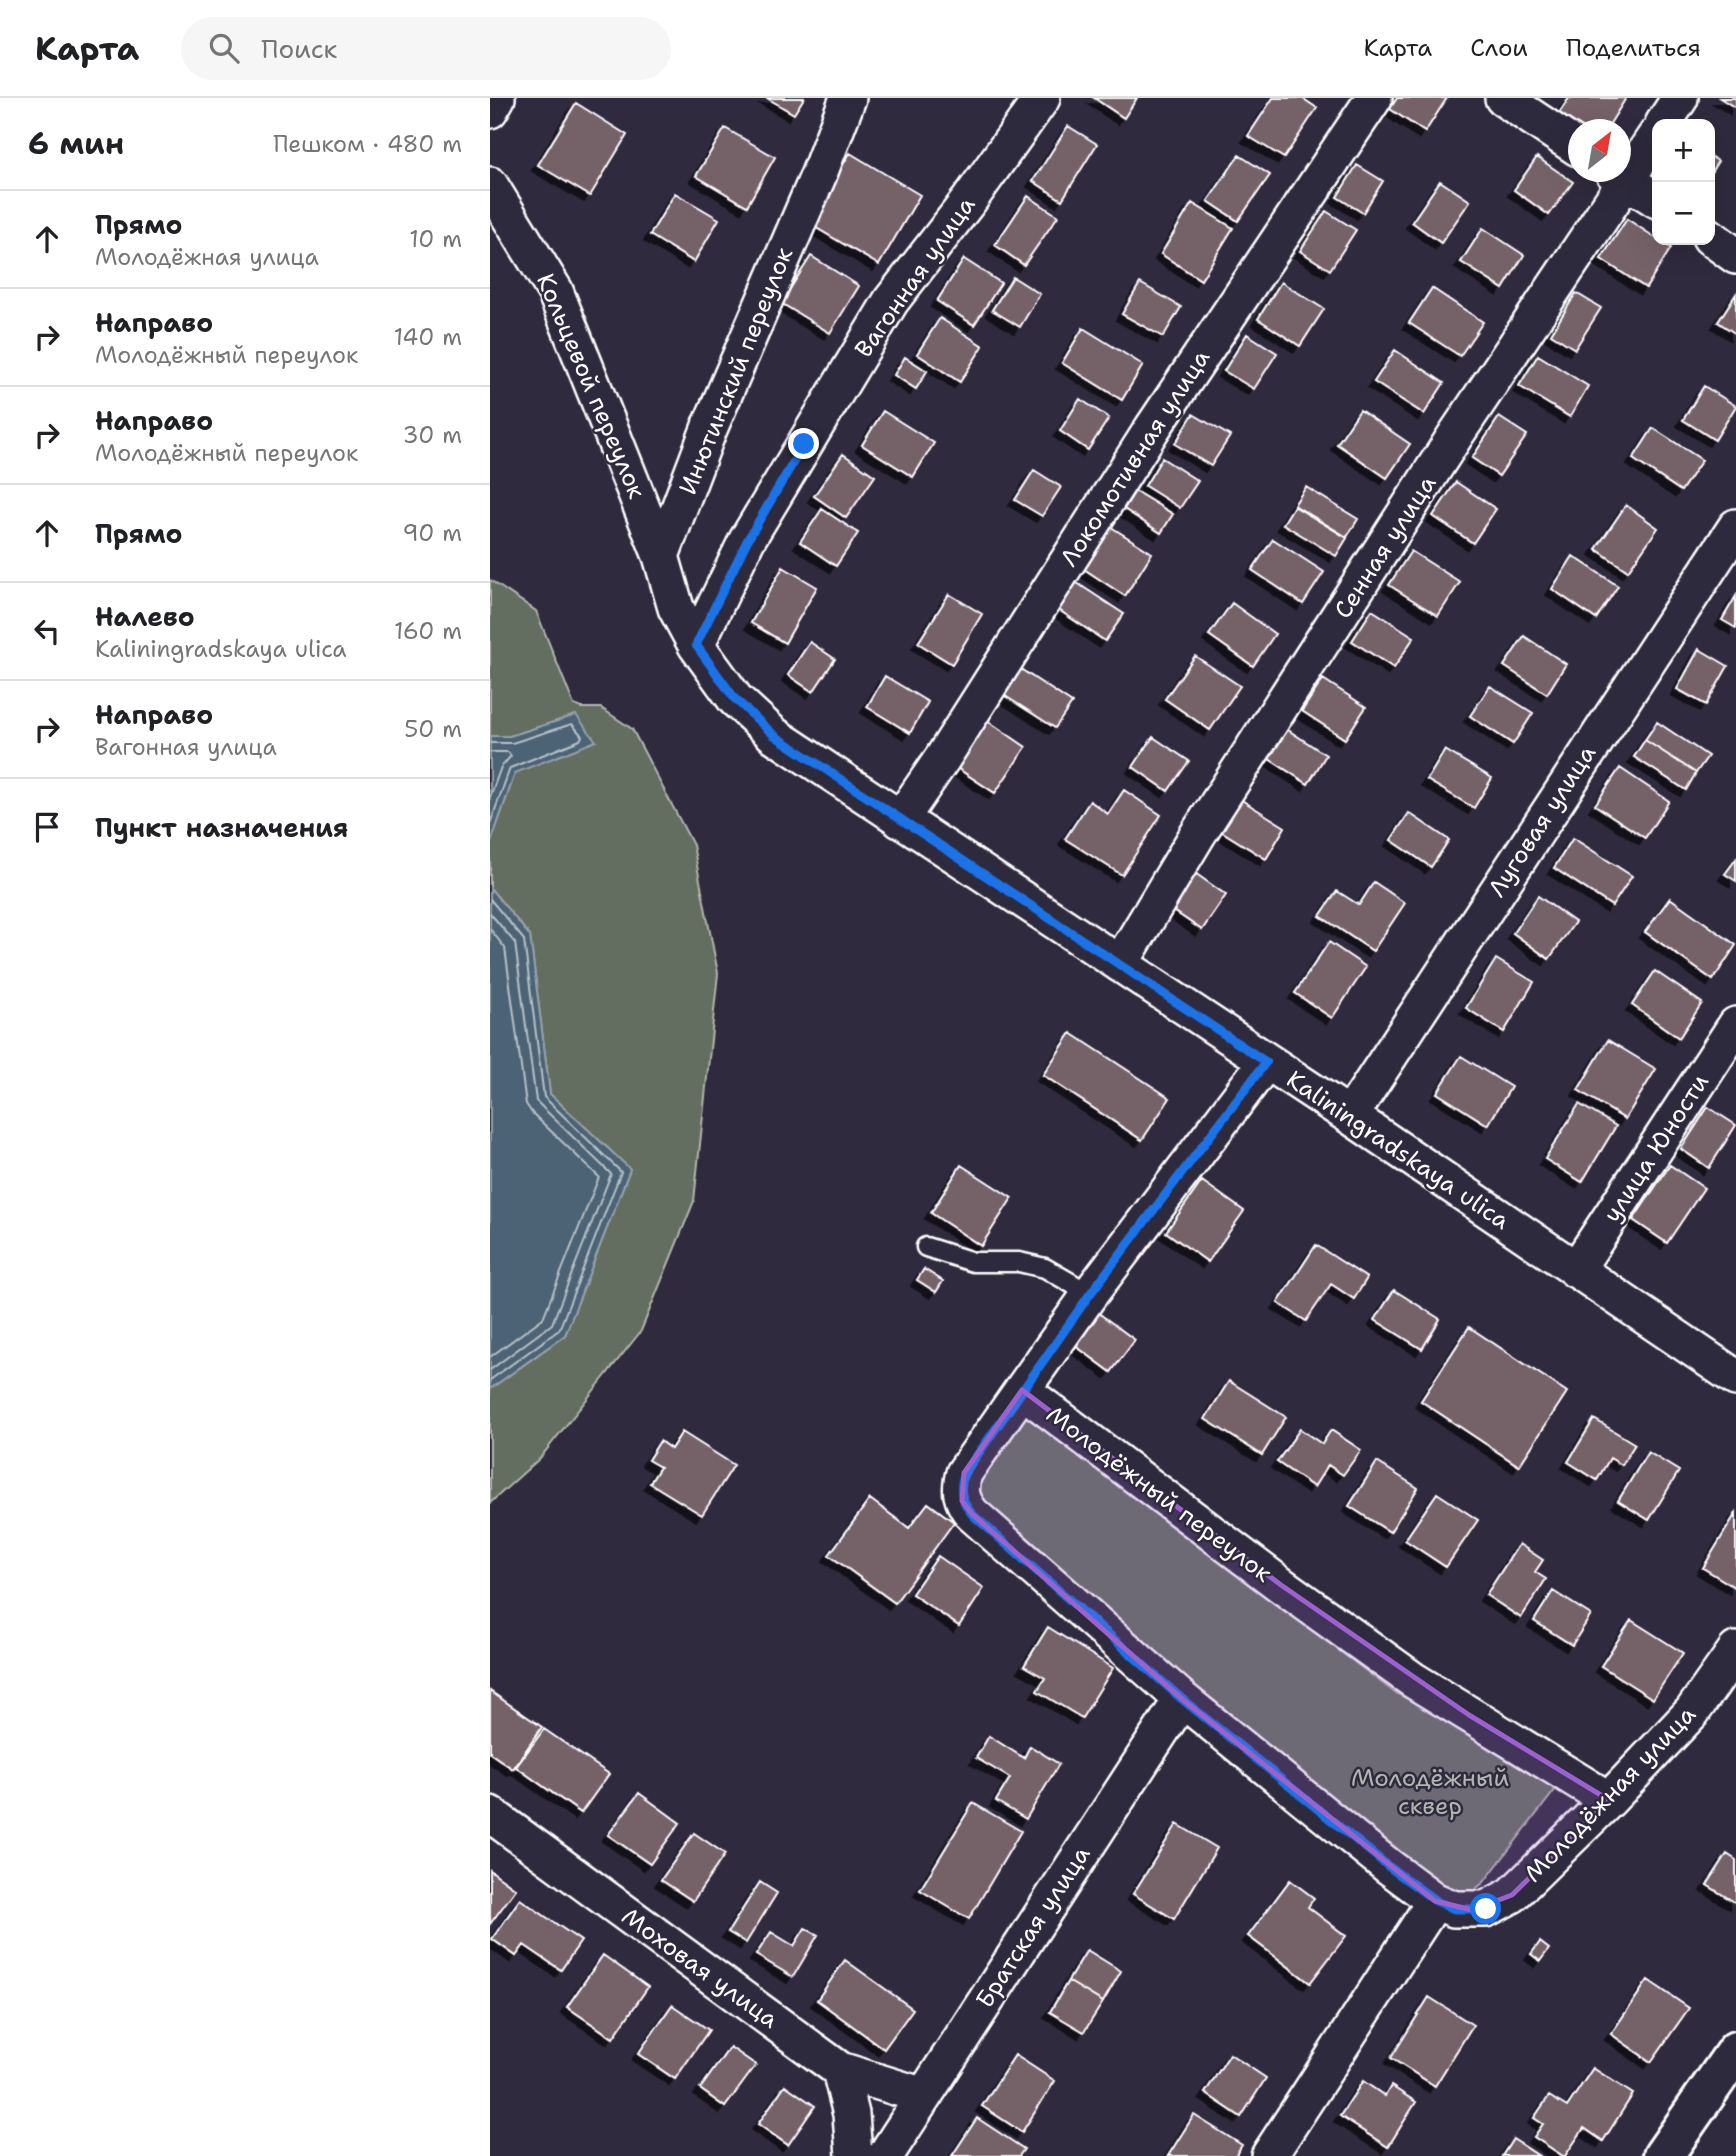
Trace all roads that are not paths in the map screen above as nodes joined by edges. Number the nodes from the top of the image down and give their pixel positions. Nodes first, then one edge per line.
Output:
1 (497, 98) edge
2 (848, 98) edge
3 (1042, 98) edge
4 (1374, 98) edge
5 (1503, 98) edge
6 (1680, 98) edge
7 (490, 110) edge
8 (1666, 119) edge
9 (1652, 140) edge
10 (1568, 141) edge
11 (1631, 164) edge
12 (1616, 182) edge
13 (1629, 182) edge
14 (490, 185) edge
15 (1652, 197) edge
16 (1715, 241) edge
17 (1736, 256) edge
18 (1736, 527) edge
19 (662, 556) junction
20 (696, 645) junction
21 (900, 820) junction
22 (1120, 964) junction
23 (1736, 1025) edge
24 (1266, 1062) junction
25 (1350, 1116) junction
26 (926, 1247) dead end
27 (1576, 1270) junction
28 (1090, 1294) junction
29 (1736, 1378) edge
30 (1022, 1390) junction
31 (1736, 1650) edge
32 (1182, 1699) junction
33 (1609, 1800) junction
34 (490, 1814) edge
35 (1436, 1901) junction
36 (1736, 2050) edge
37 (840, 2070) junction
38 (924, 2096) junction
39 (854, 2156) edge
40 (885, 2156) edge
41 (1269, 2156) edge
42 (1662, 2156) edge

1 - 7 street
2 - 19 street, Инютинский переулок
3 - 20 street, Вагонная улица
4 - 21 street, Локомотивная улица
5 - 10 street
6 - 8 street
9 - 11 street, Сенная улица
12 - 22 street, Сенная улица
13 - 15 street
14 - 19 street, Кольцевой переулок
16 - 17 street
18 - 25 street, Луговая улица
19 - 20 street
20 - 21 street, Kaliningradskaya ulica
21 - 22 street, Kaliningradskaya ulica
22 - 24 street, Kaliningradskaya ulica
23 - 27 street, улица Юности
24 - 25 street, Kaliningradskaya ulica
24 - 28 street
25 - 27 street, Kaliningradskaya ulica
26 - 28 lane
27 - 29 street, Kaliningradskaya ulica
28 - 30 street
30 - 32 street, Молодёжный переулок
30 - 33 street, Молодёжный переулок
31 - 33 street, Молодёжная улица
32 - 35 street, Молодёжный переулок
32 - 38 street, Братская улица
33 - 35 street, Молодёжная улица
34 - 37 street, Моховая улица
35 - 41 street
36 - 42 main road
37 - 38 street, Моховая улица
37 - 39 street
38 - 40 street, Братская улица

